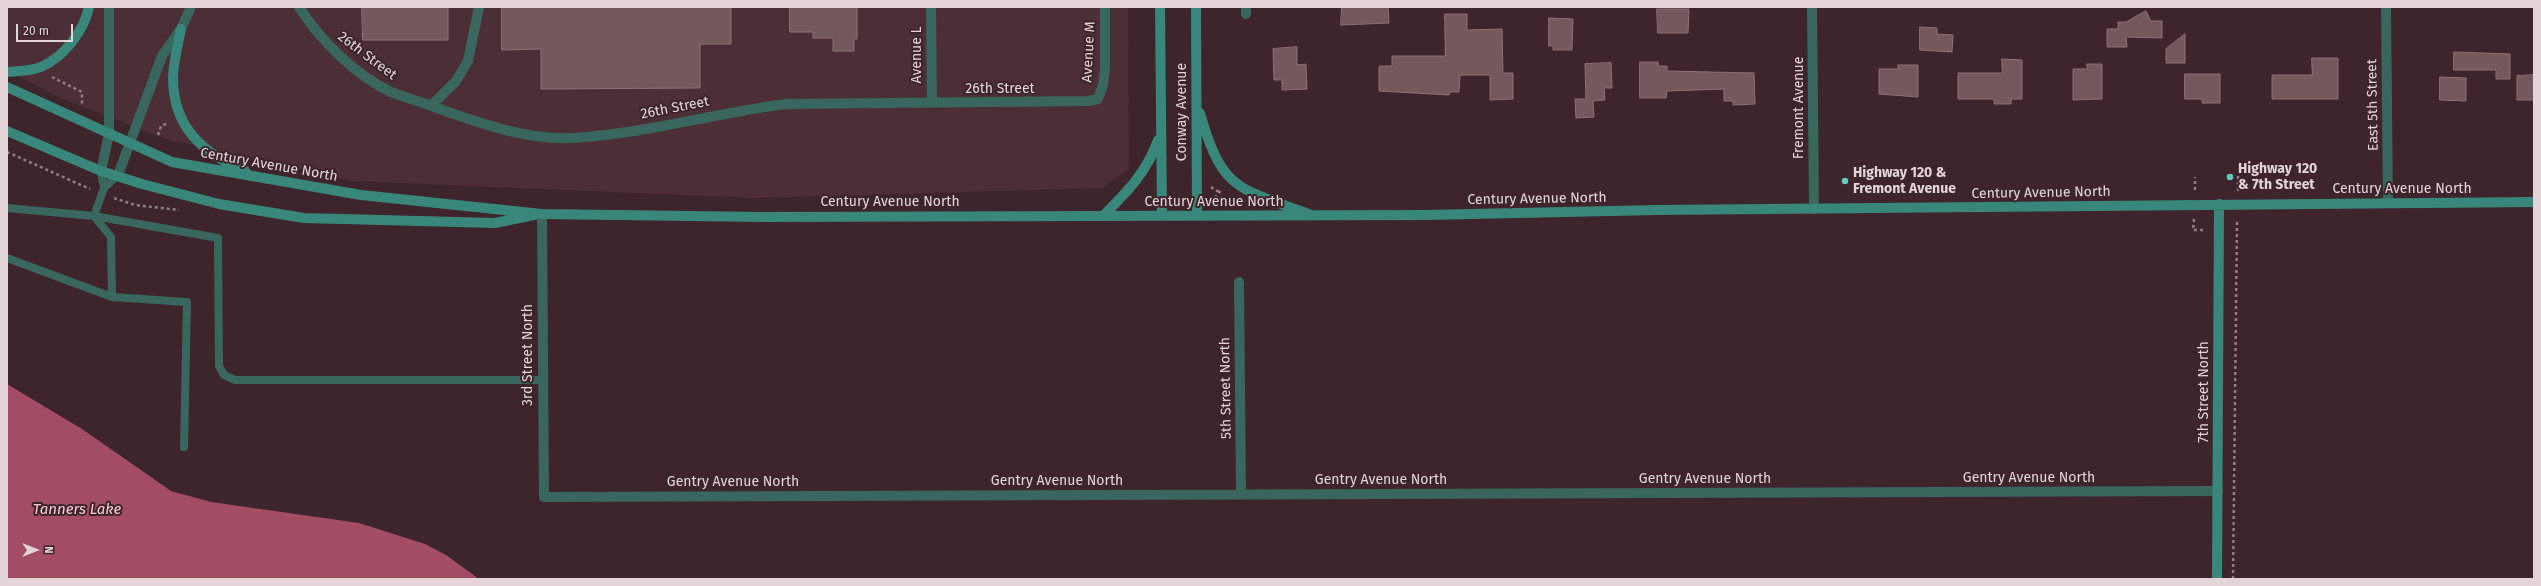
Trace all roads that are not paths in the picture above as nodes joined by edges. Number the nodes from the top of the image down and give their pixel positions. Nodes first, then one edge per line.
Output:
1 (89, 7) edge
2 (108, 7) edge
3 (191, 7) edge
4 (299, 7) edge
5 (479, 7) edge
6 (931, 7) edge
7 (1105, 7) edge
8 (1160, 7) edge
9 (1196, 7) edge
10 (1812, 7) edge
11 (2386, 7) edge
12 (181, 29) junction
13 (7, 72) edge
14 (7, 87) edge
15 (1098, 98) joint
16 (932, 102) junction
17 (1196, 102) junction
18 (431, 106) junction
19 (7, 131) edge
20 (1162, 131) junction
21 (109, 134) junction
22 (130, 143) junction
23 (101, 171) junction
24 (118, 175) junction
25 (270, 180) junction
26 (104, 188) junction
27 (2534, 202) edge
28 (2388, 203) junction
29 (2218, 204) junction
30 (7, 208) edge
31 (1814, 209) junction
32 (542, 214) junction
33 (94, 216) junction
34 (1104, 216) junction
35 (1162, 216) junction
36 (1198, 216) junction
37 (1314, 216) junction
38 (7, 258) edge
39 (1239, 282) dead end
40 (112, 297) junction
41 (542, 380) junction
42 (184, 447) dead end
43 (2218, 491) junction
44 (1241, 494) junction
45 (544, 497) joint
46 (2217, 579) edge

1 - 13 main road
2 - 21 street
3 - 12 street
4 - 18 street, 26th Street
5 - 18 street
6 - 16 street, Avenue L
7 - 15 street, Avenue M
8 - 20 main road, Conway Avenue
9 - 17 main road, Conway Avenue
10 - 31 street, Fremont Avenue
11 - 28 street, East 5th Street
12 - 22 street
12 - 25 main road
14 - 21 main road, Century Avenue North
15 - 16 street, 26th Street
16 - 18 street, 26th Street
17 - 36 main road, Conway Avenue
17 - 37 main road
19 - 23 main road, Century Avenue North
20 - 34 main road
20 - 35 main road, Conway Avenue
21 - 22 main road, Century Avenue North
21 - 23 street
22 - 24 street
22 - 25 main road, Century Avenue North
23 - 24 main road, Century Avenue North
23 - 26 lane
24 - 26 lane
24 - 32 main road, Century Avenue North
25 - 32 main road, Century Avenue North
26 - 33 lane
27 - 28 main road, Century Avenue North
28 - 29 main road, Century Avenue North
29 - 31 main road, Century Avenue North
29 - 43 main road, 7th Street North
30 - 33 lane
31 - 37 main road, Century Avenue North
32 - 34 main road, Century Avenue North
32 - 41 street, 3rd Street North
33 - 40 lane
33 - 41 lane
34 - 35 main road, Century Avenue North
35 - 36 main road, Century Avenue North
36 - 37 main road, Century Avenue North
38 - 40 lane
39 - 44 street, 5th Street North
40 - 42 lane
41 - 45 street, 3rd Street North
43 - 44 street, Gentry Avenue North
43 - 46 main road, 7th Street North
44 - 45 street, Gentry Avenue North

